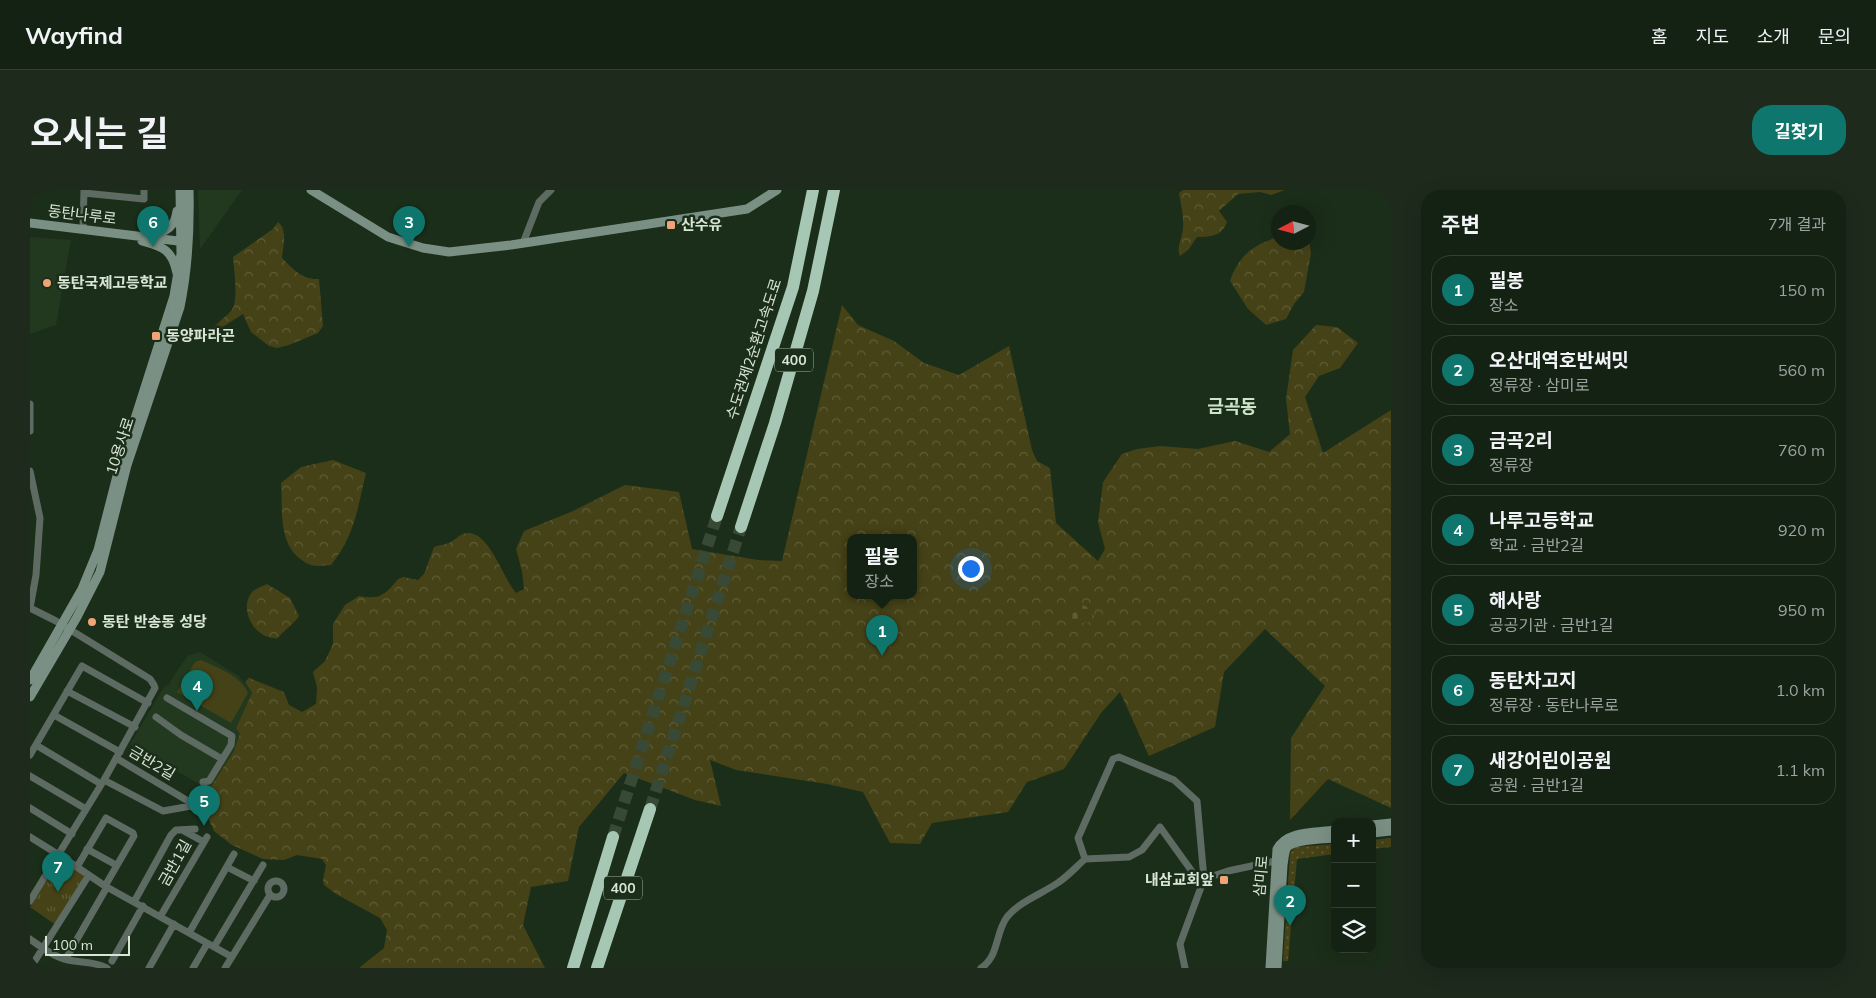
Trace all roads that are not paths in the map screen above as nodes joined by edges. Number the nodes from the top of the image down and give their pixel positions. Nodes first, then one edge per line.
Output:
1 (144, 190) edge
2 (178, 190) edge
3 (189, 190) edge
4 (311, 190) edge
5 (551, 190) edge
6 (778, 190) edge
7 (813, 190) edge
8 (834, 190) edge
9 (84, 191) edge
10 (108, 193) edge
11 (30, 223) edge
12 (83, 229) junction
13 (121, 234) junction
14 (186, 242) junction
15 (523, 243) junction
16 (177, 282) junction
17 (30, 404) edge
18 (30, 431) edge
19 (30, 471) edge
20 (717, 516) tunnel mouth
21 (741, 527) tunnel mouth
22 (30, 608) edge
23 (65, 627) junction
24 (30, 680) edge
25 (67, 691) junction
26 (30, 697) edge
27 (167, 698) dead end
28 (148, 703) junction
29 (54, 715) junction
30 (156, 717) dead end
31 (135, 727) junction
32 (36, 746) junction
33 (30, 755) edge
34 (118, 755) junction
35 (222, 759) junction
36 (30, 776) edge
37 (102, 782) junction
38 (203, 782) dead end
39 (30, 808) edge
40 (86, 809) junction
41 (650, 809) tunnel mouth
42 (1391, 823) edge
43 (1376, 825) edge
44 (195, 829) dead end
45 (182, 830) junction
46 (1331, 830) edge
47 (1391, 831) edge
48 (1376, 833) edge
49 (72, 834) junction
50 (30, 837) edge
51 (614, 837) tunnel mouth
52 (1331, 838) edge
53 (87, 849) junction
54 (234, 854) dead end
55 (59, 855) junction
56 (1085, 859) junction
57 (1275, 862) junction
58 (116, 865) junction
59 (263, 865) dead end
60 (77, 867) junction
61 (227, 867) junction
62 (89, 875) junction
63 (1204, 879) junction
64 (254, 881) junction
65 (106, 886) junction
66 (270, 895) dead end
67 (30, 901) edge
68 (134, 902) junction
69 (143, 906) junction
70 (160, 917) junction
71 (174, 924) junction
72 (189, 933) junction
73 (30, 939) edge
74 (211, 945) junction
75 (43, 948) junction
76 (68, 954) dead end
77 (232, 957) junction
78 (109, 965) edge
79 (31, 967) edge
80 (149, 968) edge
81 (193, 968) edge
82 (225, 968) edge
83 (573, 968) edge
84 (597, 968) edge
85 (982, 968) edge
86 (1185, 968) edge
87 (1270, 968) edge
88 (1277, 968) edge

1 - 10 street
2 - 13 street
2 - 14 street, 10용사로
3 - 14 street, 10용사로
4 - 15 street
5 - 15 street
6 - 15 street
7 - 20 highway, 수도권제2순환고속도로 / 400
8 - 21 highway, 400
9 - 10 street
9 - 12 street
11 - 12 street, 동탄나루로
12 - 13 street, 동탄나루로
13 - 14 street, 동탄나루로
13 - 16 street
14 - 16 street, 10용사로
14 - 23 street, 10용사로
16 - 23 street, 10용사로
17 - 18 street
19 - 22 street
22 - 23 street
23 - 24 street, 10용사로
23 - 26 street, 10용사로
23 - 28 street, 금반2길
25 - 28 street
25 - 29 street
25 - 31 street, 금반2길
27 - 35 street
28 - 31 street, 금반2길
29 - 32 street
29 - 34 street, 금반2길
30 - 35 street
31 - 34 street, 금반2길
32 - 33 street
32 - 37 street, 금반2길
34 - 37 street, 금반2길
34 - 37 street, 금반2길
35 - 38 street
36 - 40 street
37 - 40 street, 금반2길
39 - 49 street
40 - 49 street, 금반2길
41 - 84 highway, 400
42 - 43 street
44 - 45 street
45 - 68 street, 금반1길
45 - 70 street, 금반1길
46 - 57 street, 삼미로
47 - 48 street
49 - 55 street, 금반2길
50 - 55 street
51 - 83 highway, 400
52 - 88 street, 삼미로
53 - 58 street
53 - 58 street
53 - 60 street
54 - 61 street
55 - 60 street
55 - 67 street
56 - 63 street
56 - 63 street
56 - 85 street
57 - 63 street
57 - 87 street, 삼미로
58 - 65 street
59 - 64 street
60 - 62 street
61 - 64 street
61 - 72 street
62 - 65 street
62 - 75 street
63 - 86 street
64 - 74 street
65 - 68 street
65 - 76 street
66 - 77 street
68 - 69 street
69 - 70 street
69 - 78 street
70 - 71 street
71 - 72 street
71 - 80 street
72 - 74 street
73 - 75 street
74 - 77 street
74 - 81 street
75 - 78 street
75 - 79 street
77 - 82 street

